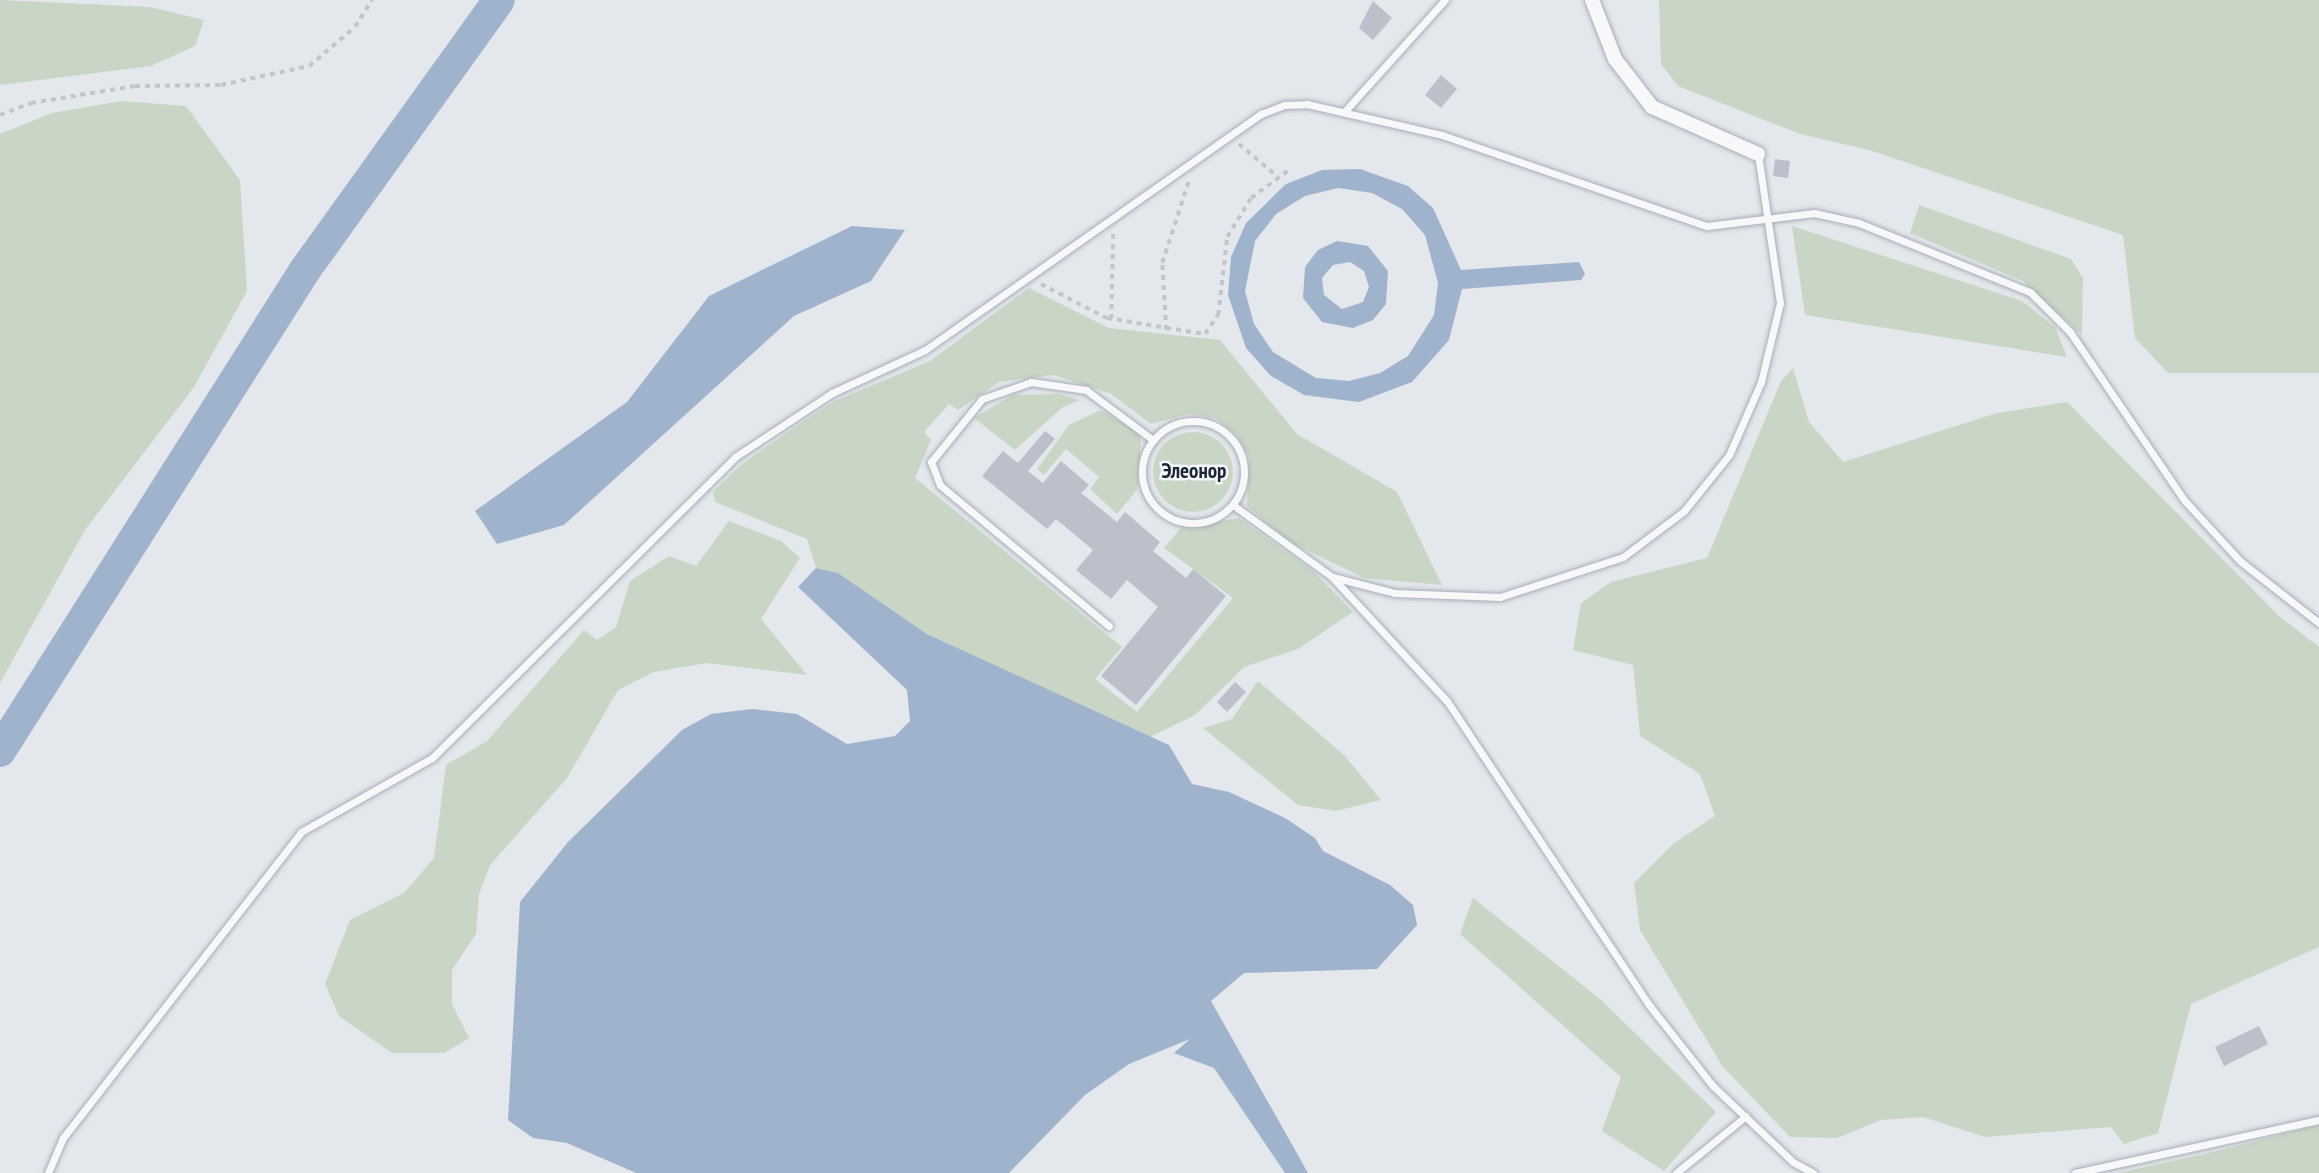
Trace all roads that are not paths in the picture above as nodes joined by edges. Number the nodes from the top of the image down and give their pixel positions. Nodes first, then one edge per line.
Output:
1 (1445, 0) edge
2 (1592, 0) edge
3 (1344, 112) junction
4 (1758, 154) joint
5 (1771, 218) junction
6 (1153, 440) junction
7 (1233, 505) junction
8 (1332, 577) junction
9 (2319, 623) edge
10 (1109, 626) dead end
11 (1746, 1116) junction
12 (2319, 1120) edge
13 (48, 1173) edge
14 (1676, 1173) edge
15 (1813, 1173) edge
16 (2074, 1173) edge

1 - 3 lane
2 - 4 street
3 - 5 lane
3 - 13 lane
4 - 5 lane
5 - 8 lane
5 - 9 lane
6 - 7 lane
6 - 7 lane
6 - 10 lane
7 - 8 lane
8 - 11 lane
11 - 14 lane
11 - 15 lane
12 - 16 lane

